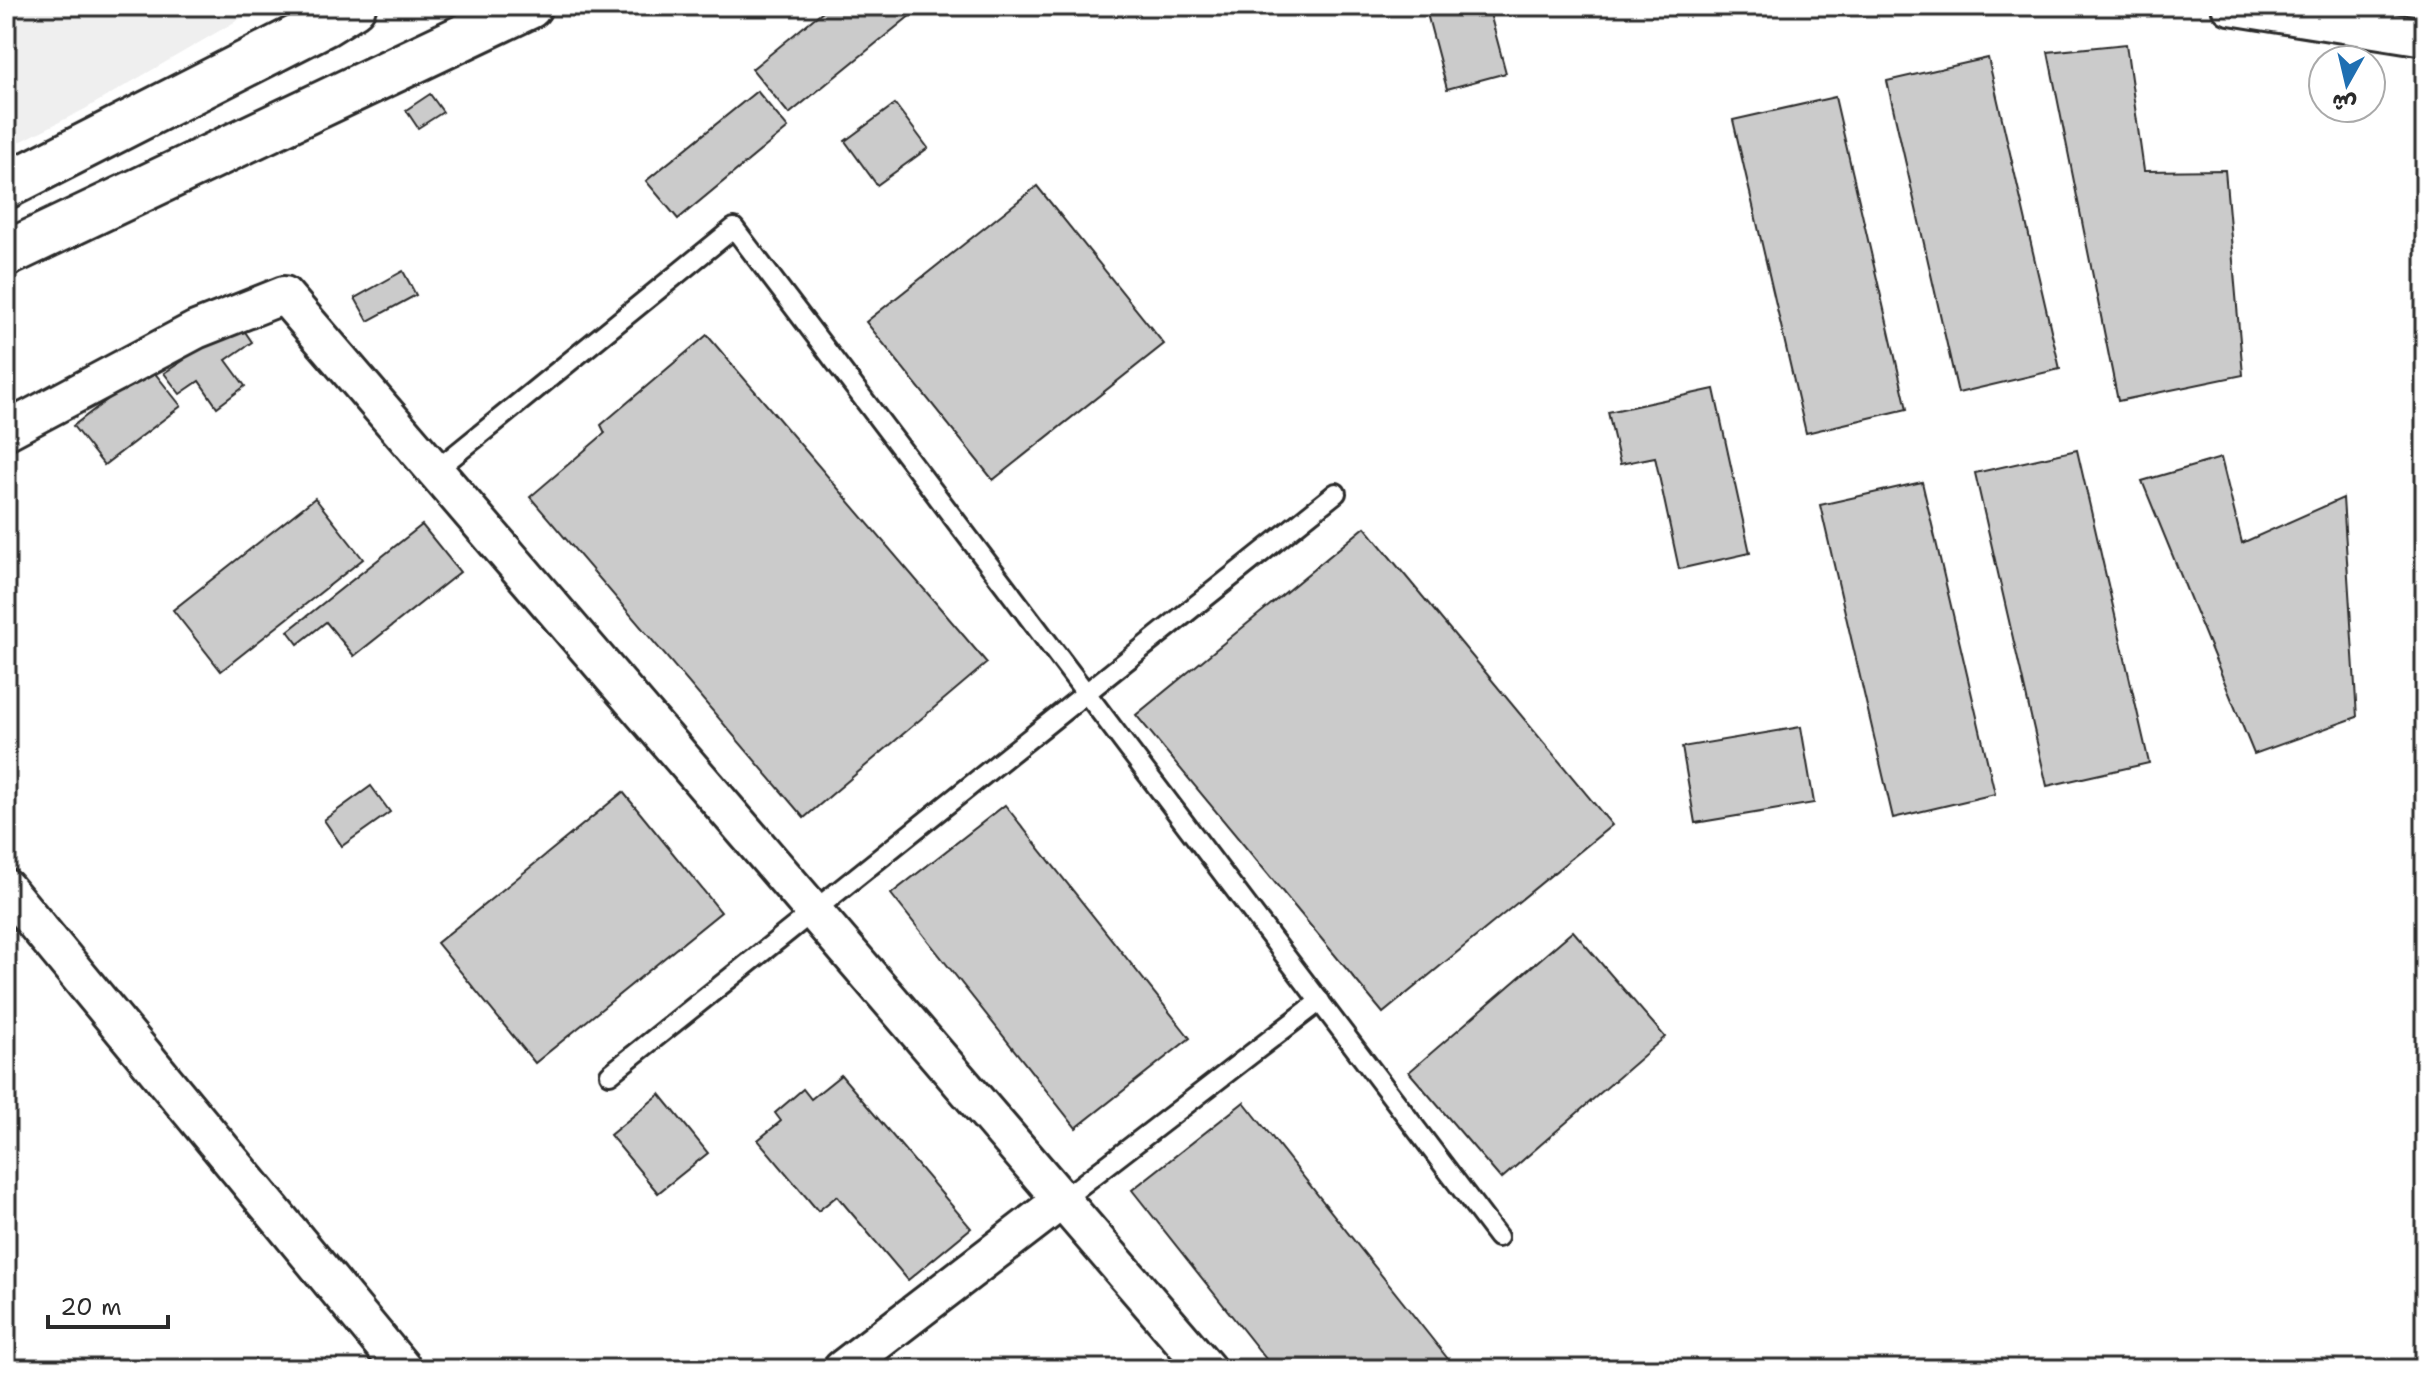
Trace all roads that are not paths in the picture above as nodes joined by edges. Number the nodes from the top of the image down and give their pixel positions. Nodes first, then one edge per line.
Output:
1 (353, 6) edge
2 (529, 6) edge
3 (2230, 6) edge
4 (2425, 37) edge
5 (6, 186) edge
6 (6, 254) edge
7 (6, 431) edge
8 (435, 471) junction
9 (1336, 493) dead end
10 (1086, 693) junction
11 (6, 888) edge
12 (814, 911) junction
13 (1320, 1001) junction
14 (610, 1074) dead end
15 (1062, 1200) junction
16 (1498, 1237) dead end
17 (403, 1369) edge
18 (842, 1369) edge
19 (1207, 1369) edge

1 - 5 main road
2 - 6 main road
3 - 4 street
7 - 8 street
8 - 10 lane
8 - 12 street
9 - 10 lane
10 - 12 lane
10 - 13 lane
11 - 17 street
12 - 14 lane
12 - 15 street
13 - 15 lane
13 - 16 lane
15 - 18 street
15 - 19 street

